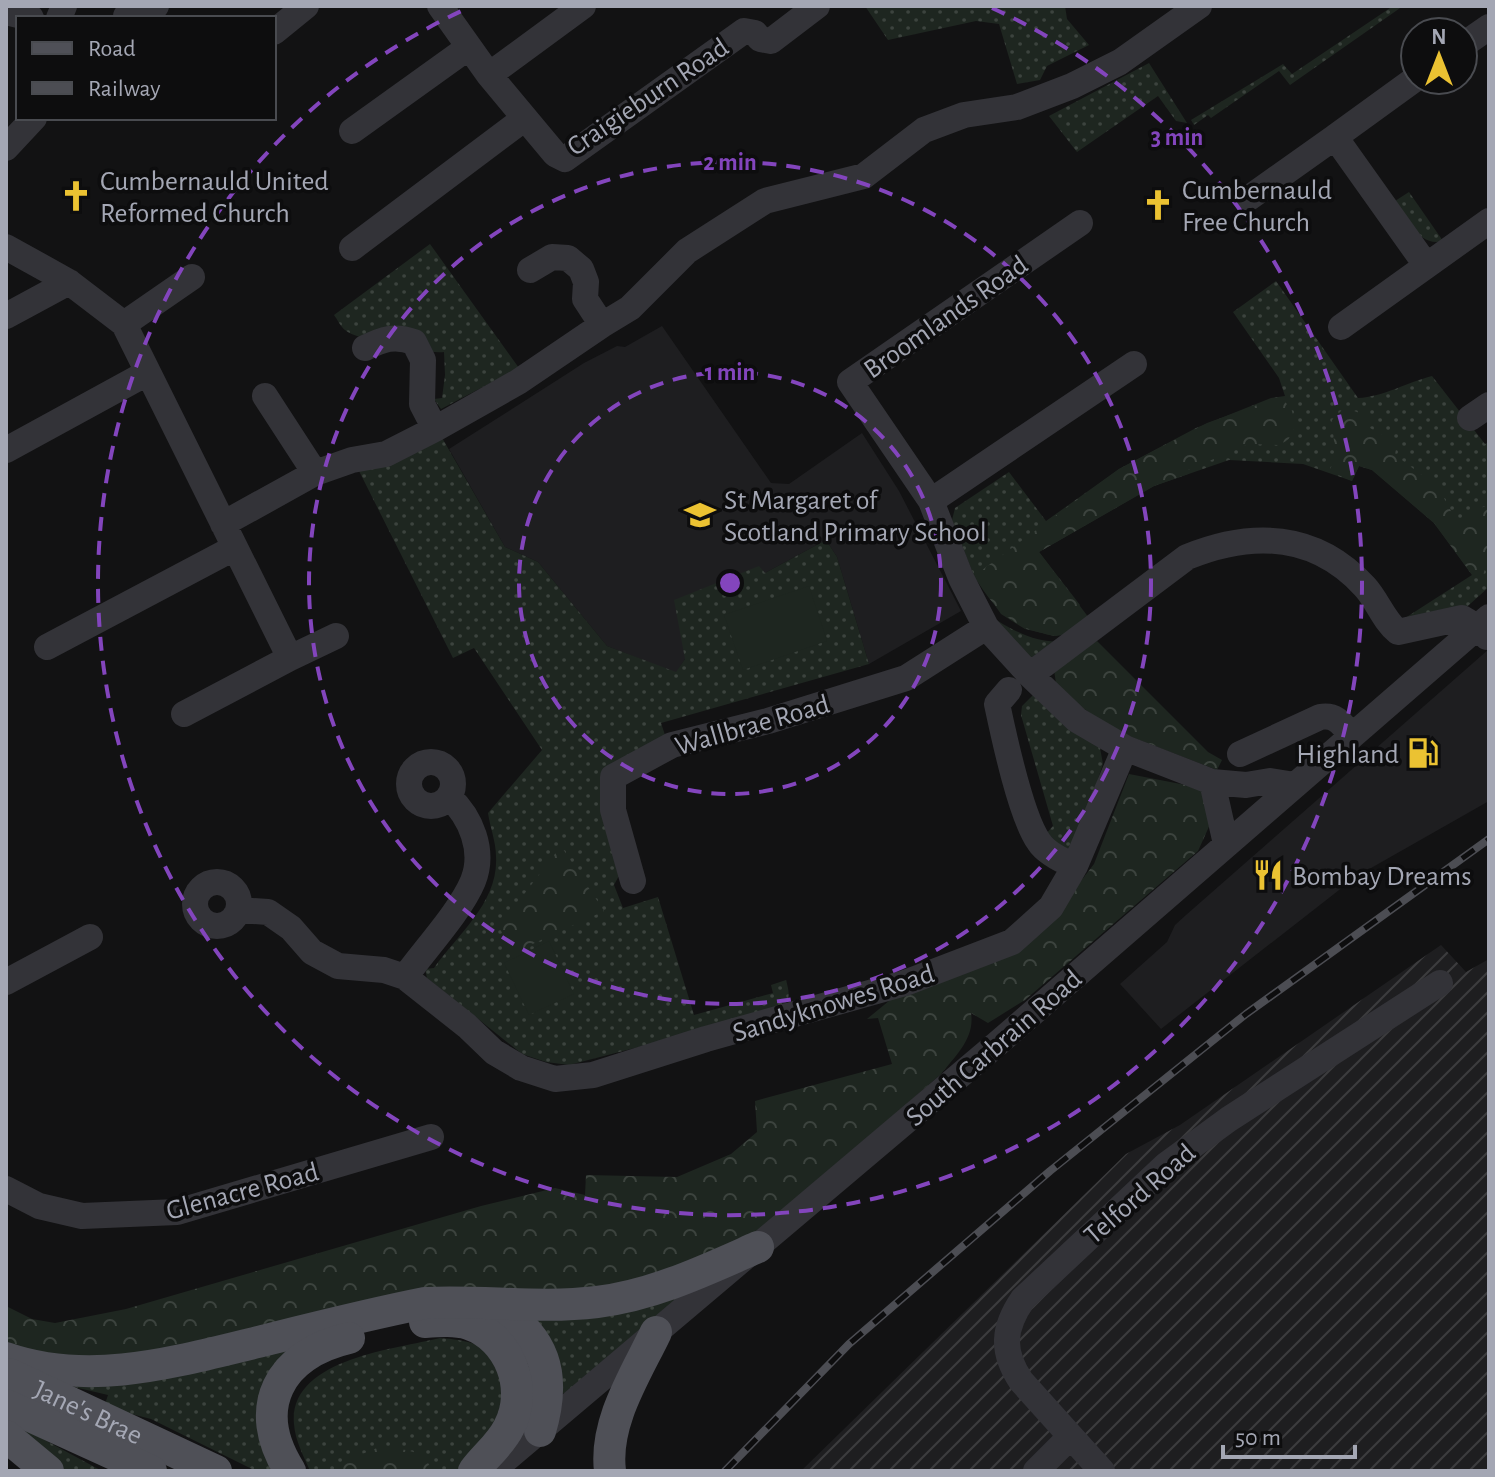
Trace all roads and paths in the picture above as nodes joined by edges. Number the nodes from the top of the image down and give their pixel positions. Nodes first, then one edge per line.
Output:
1 (156, 6) edge
2 (306, 6) edge
3 (440, 6) edge
4 (583, 6) edge
5 (817, 6) edge
6 (1199, 6) edge
7 (125, 13) edge
8 (276, 30) edge
9 (469, 47) junction
10 (489, 75) junction
11 (1399, 91) edge
12 (525, 118) junction
13 (32, 120) edge
14 (352, 131) dead end
15 (1335, 137) junction
16 (6, 148) edge
17 (1249, 198) dead end
18 (1489, 221) edge
19 (1080, 223) dead end
20 (6, 247) edge
21 (352, 248) dead end
22 (1426, 265) junction
23 (530, 270) dead end
24 (192, 277) dead end
25 (69, 282) junction
26 (6, 316) edge
27 (124, 324) junction
28 (602, 325) junction
29 (1341, 327) dead end
30 (365, 348) dead end
31 (1134, 364) dead end
32 (147, 373) junction
33 (265, 396) dead end
34 (435, 429) junction
35 (6, 450) edge
36 (315, 473) junction
37 (931, 501) junction
38 (229, 536) junction
39 (986, 627) junction
40 (1485, 628) edge
41 (336, 636) dead end
42 (47, 647) dead end
43 (290, 658) junction
44 (1019, 682) junction
45 (184, 714) dead end
46 (1352, 736) junction
47 (1125, 748) junction
48 (1240, 754) dead end
49 (1212, 782) junction
50 (1295, 785) junction
51 (449, 797) dead end
52 (1226, 844) junction
53 (1075, 866) junction
54 (633, 881) dead end
55 (238, 910) dead end
56 (90, 937) dead end
57 (405, 977) junction
58 (6, 982) edge
59 (1440, 983) dead end
60 (431, 1137) dead end
61 (6, 1189) edge
62 (758, 1247) junction
63 (494, 1305) junction
64 (656, 1332) junction
65 (6, 1358) edge
66 (6, 1372) edge
67 (6, 1405) edge
68 (540, 1431) junction
69 (6, 1436) edge
70 (1070, 1437) junction
71 (48, 1471) edge
72 (151, 1471) edge
73 (216, 1471) edge
74 (290, 1471) edge
75 (474, 1471) edge
76 (492, 1471) edge
77 (610, 1471) edge
78 (1036, 1471) edge
79 (1102, 1471) edge

1 - 7 street
2 - 8 street
3 - 9 street, Craigieburn Road
4 - 10 street
5 - 12 street, Craigieburn Road
6 - 28 street
9 - 10 street, Craigieburn Road
9 - 14 street
10 - 12 street, Craigieburn Road
11 - 15 street
12 - 21 street, Craigieburn Road
13 - 16 street
15 - 17 street
15 - 22 street
18 - 22 street
19 - 37 street, Broomlands Road
20 - 25 street
22 - 29 street
23 - 28 street
24 - 27 street
25 - 26 street
25 - 27 street
27 - 32 street
28 - 34 street
30 - 34 street
31 - 37 street
32 - 35 street
32 - 38 street
33 - 36 street
34 - 36 street
36 - 38 street
37 - 39 street, Broomlands Road
38 - 42 street
38 - 43 street
39 - 44 street, Broomlands Road
39 - 54 street, Wallbrae Road
40 - 44 street
40 - 46 street, South Carbrain Road
41 - 43 street
43 - 45 street
44 - 47 street, Broomlands Road
44 - 53 street
46 - 48 street
46 - 50 street, South Carbrain Road
47 - 49 street, Broomlands Road
47 - 53 street, Sandyknowes Road
49 - 50 street, Broomlands Road
49 - 52 street
50 - 52 street, South Carbrain Road
51 - 57 street
52 - 62 street, South Carbrain Road
53 - 57 street, Sandyknowes Road
55 - 57 street
56 - 58 street
59 - 70 street, Telford Road
60 - 61 street, Glenacre Road
62 - 63 main road
62 - 64 street, South Carbrain Road
63 - 65 main road
63 - 68 main road
64 - 68 street, South Carbrain Road
64 - 77 main road
66 - 73 main road, Jane's Brae
67 - 72 main road, Jane's Brae
68 - 76 street, South Carbrain Road
69 - 71 main road
70 - 78 street
70 - 79 street, Telford Road
74 - 75 main road

